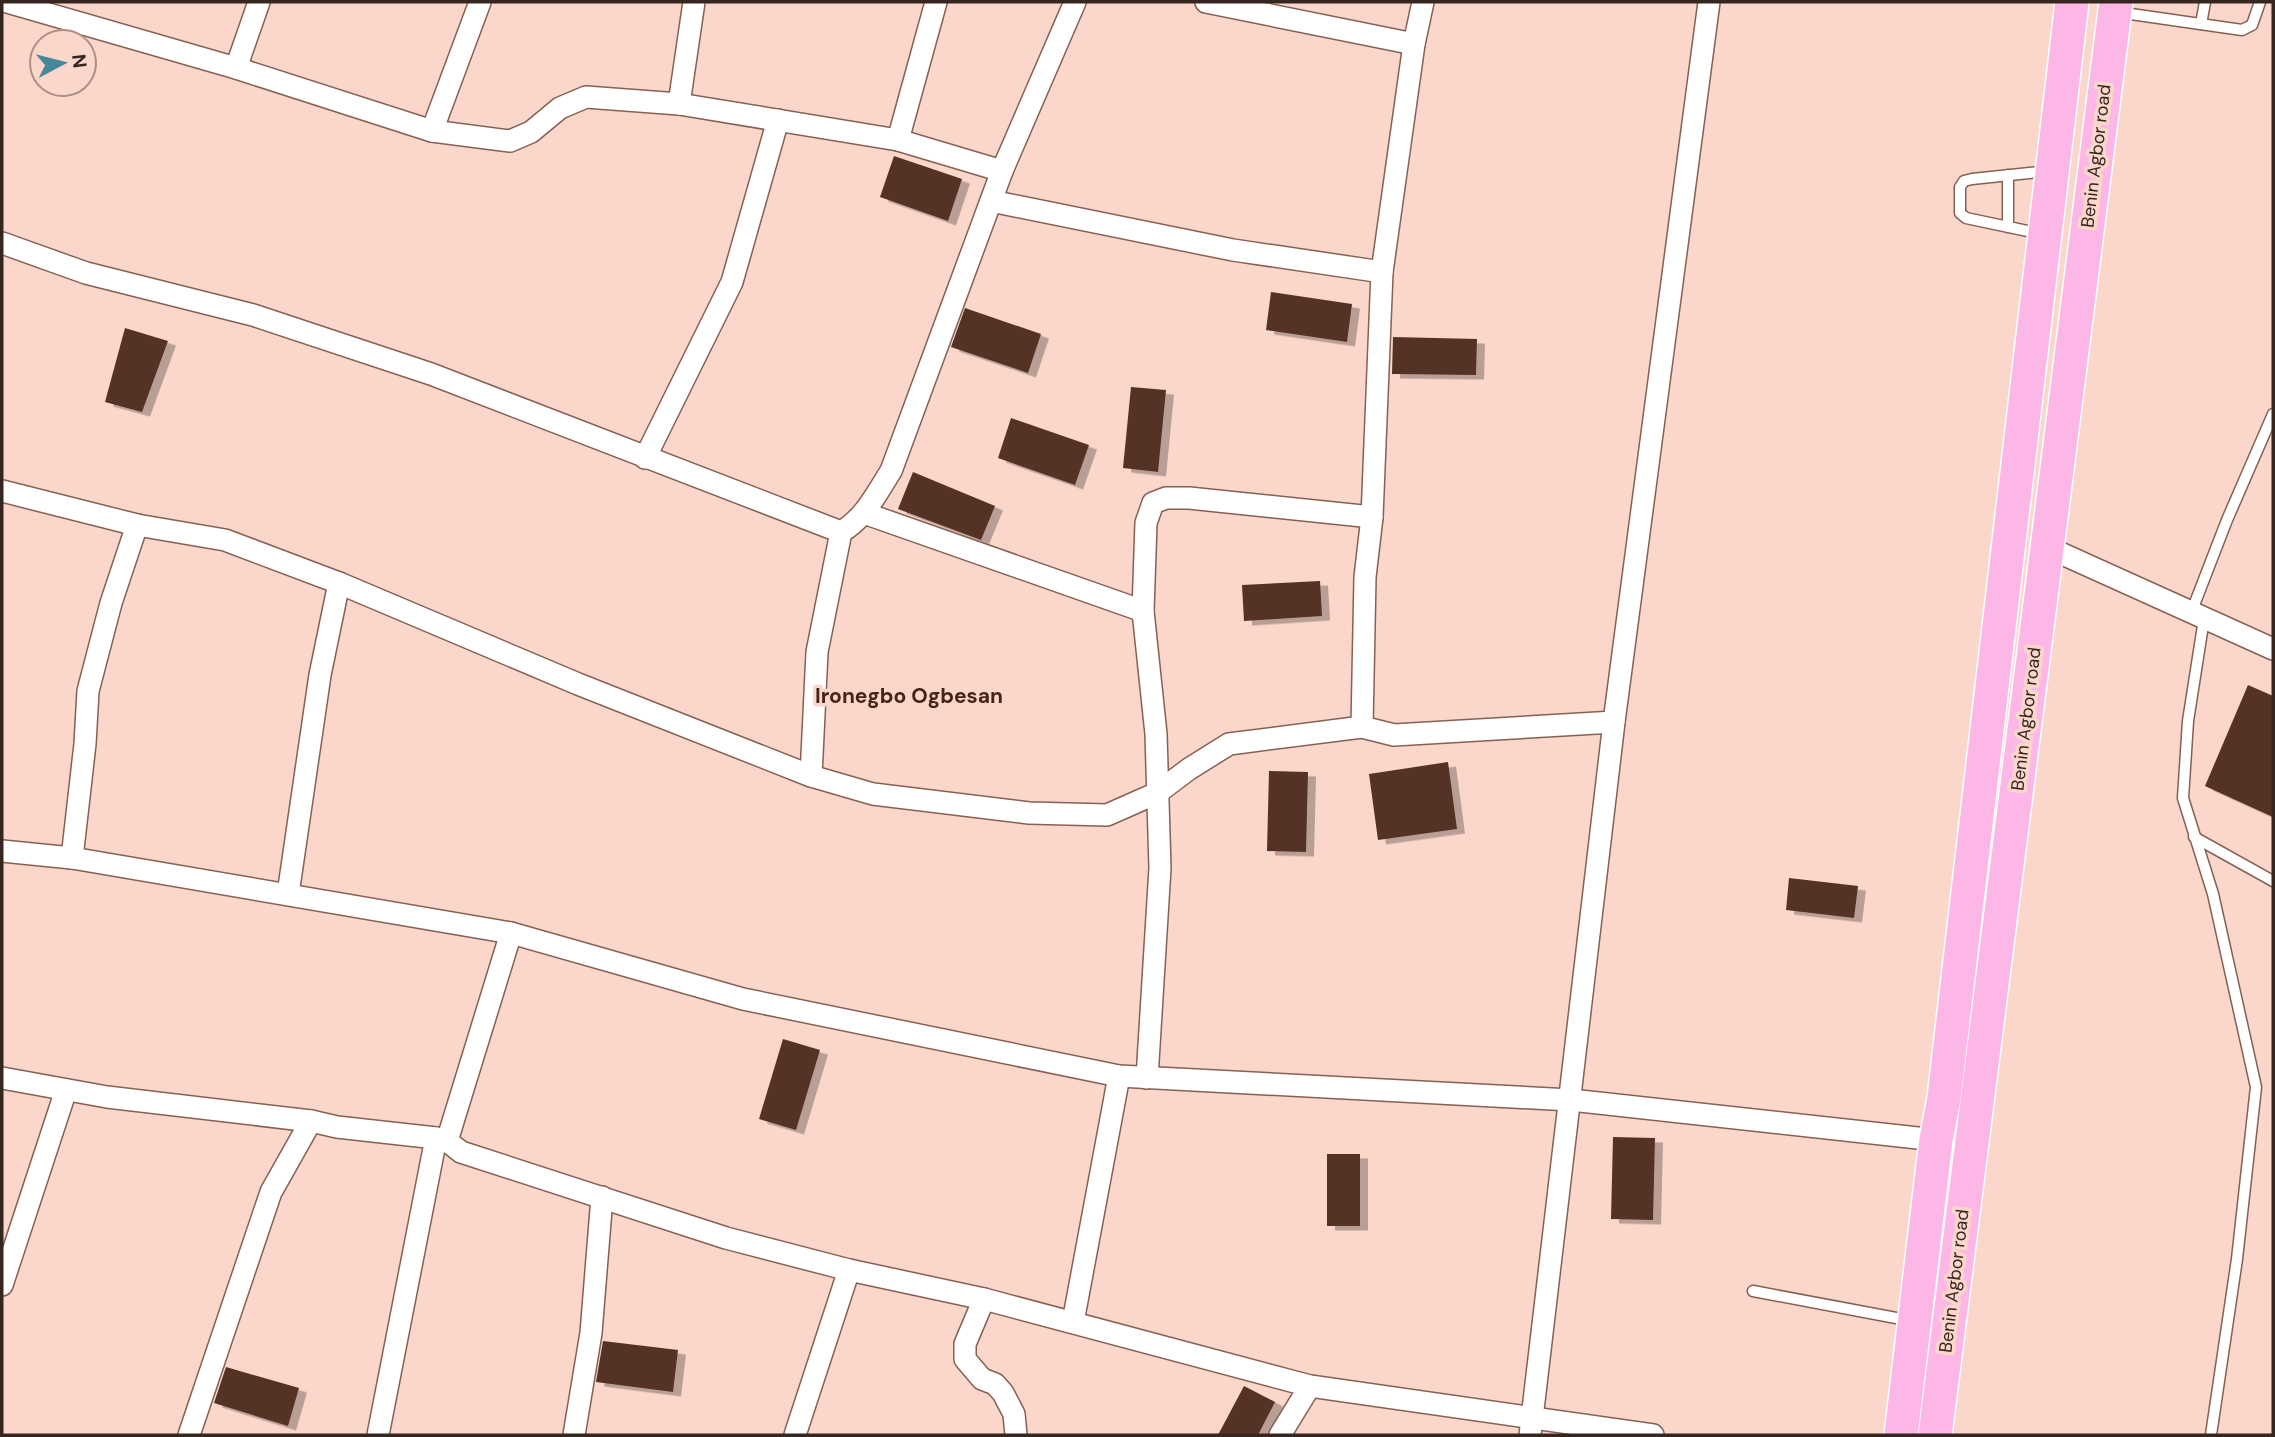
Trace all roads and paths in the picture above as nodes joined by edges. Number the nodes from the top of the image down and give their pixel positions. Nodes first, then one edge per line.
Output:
1 (7, 2) edge
2 (259, 2) edge
3 (480, 2) edge
4 (695, 2) edge
5 (936, 2) edge
6 (1075, 2) edge
7 (1206, 2) edge
8 (1423, 2) edge
9 (1709, 2) edge
10 (2072, 2) edge
11 (2206, 2) edge
12 (2260, 2) edge
13 (2115, 6) edge
14 (2201, 24) junction
15 (1414, 44) junction
16 (236, 68) junction
17 (679, 104) junction
18 (778, 120) junction
19 (432, 131) junction
20 (898, 140) junction
21 (2052, 171) junction
22 (1002, 172) junction
23 (2008, 175) junction
24 (991, 201) junction
25 (2008, 227) junction
26 (2044, 234) junction
27 (2, 243) edge
28 (1382, 272) junction
29 (2273, 414) edge
30 (645, 458) junction
31 (2, 491) edge
32 (864, 513) junction
33 (1372, 517) junction
34 (137, 525) junction
35 (841, 532) junction
36 (2047, 547) junction
37 (339, 583) junction
38 (1143, 611) junction
39 (2198, 616) junction
40 (2273, 649) edge
41 (1614, 722) junction
42 (1362, 727) junction
43 (811, 776) junction
44 (1157, 793) junction
45 (2194, 837) junction
46 (2, 851) edge
47 (72, 858) junction
48 (2273, 881) edge
49 (288, 894) junction
50 (511, 933) junction
51 (1119, 1076) junction
52 (2, 1078) edge
53 (1147, 1078) junction
54 (66, 1090) junction
55 (1571, 1100) junction
56 (311, 1121) junction
57 (441, 1140) junction
58 (1936, 1140) junction
59 (602, 1197) junction
60 (849, 1270) junction
61 (2, 1285) edge
62 (1754, 1291) dead end
63 (984, 1299) junction
64 (1073, 1322) junction
65 (1915, 1322) junction
66 (1310, 1386) junction
67 (1531, 1427) edge
68 (189, 1435) edge
69 (378, 1435) edge
70 (574, 1435) edge
71 (795, 1435) edge
72 (1016, 1435) edge
73 (1280, 1435) edge
74 (1653, 1435) edge
75 (1901, 1435) edge
76 (1935, 1435) edge
77 (2211, 1435) edge

1 - 16 street
2 - 16 street
3 - 19 street
4 - 17 street
5 - 20 street
6 - 22 street
7 - 15 street
8 - 15 street
9 - 41 street
10 - 21 highway, Benin Agbor road
11 - 14 lane
12 - 14 lane
13 - 14 lane
13 - 36 highway, Benin Agbor road
15 - 28 street
16 - 19 street
17 - 18 street
17 - 19 street
18 - 20 street
18 - 30 street
20 - 22 street
21 - 23 lane
21 - 26 highway, Benin Agbor road
22 - 24 street
23 - 25 lane
23 - 25 lane
24 - 28 street
24 - 32 street
25 - 26 lane
26 - 58 highway, Benin Agbor road
27 - 30 street
28 - 33 street
29 - 39 lane
30 - 35 street
31 - 34 street
32 - 35 street
32 - 38 street
33 - 38 street
33 - 42 street
34 - 37 street
34 - 47 street
35 - 43 street
36 - 39 street
36 - 76 highway, Benin Agbor road
37 - 43 street
37 - 49 street
38 - 44 street
39 - 40 street
39 - 45 lane
41 - 42 street
41 - 55 street
42 - 44 street
43 - 44 street
44 - 53 street
45 - 48 lane
45 - 77 lane
46 - 47 street
47 - 49 street
49 - 50 street
50 - 51 street
50 - 57 street
51 - 53 street
51 - 64 street
52 - 54 street
53 - 55 street
54 - 56 street
54 - 61 street
55 - 58 street
55 - 67 street
56 - 57 street
56 - 68 street
57 - 59 street
57 - 69 street
58 - 65 highway, Benin Agbor road
59 - 60 street
59 - 70 street
60 - 63 street
60 - 71 street
62 - 65 lane
63 - 64 street
63 - 72 street
64 - 66 street
65 - 75 highway, Benin Agbor road
66 - 67 street
66 - 73 street
67 - 74 street

